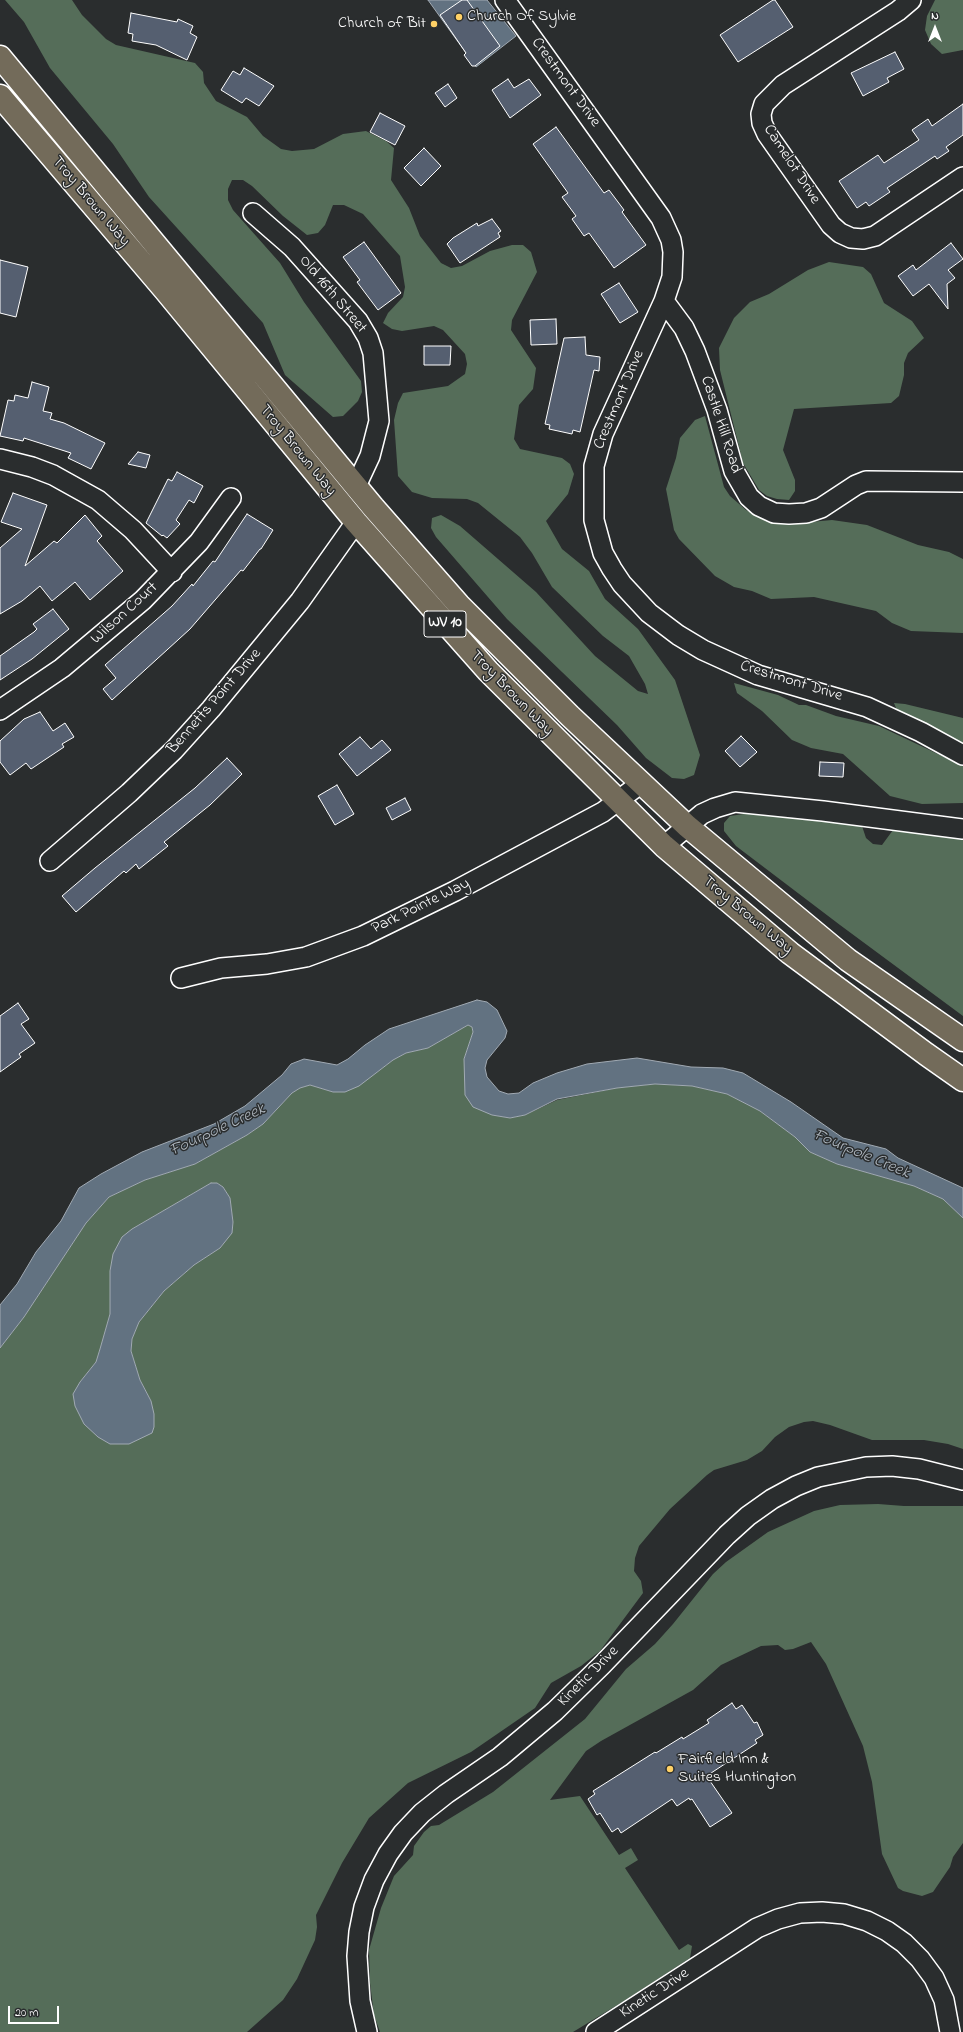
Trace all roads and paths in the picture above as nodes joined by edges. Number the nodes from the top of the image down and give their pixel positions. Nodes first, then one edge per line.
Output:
1 (504, 0) edge
2 (911, 0) edge
3 (0, 57) edge
4 (0, 96) edge
5 (963, 177) edge
6 (253, 213) dead end
7 (664, 301) junction
8 (0, 459) edge
9 (963, 482) edge
10 (356, 486) junction
11 (231, 498) dead end
12 (356, 522) junction
13 (172, 572) junction
14 (0, 710) edge
15 (963, 755) edge
16 (640, 784) junction
17 (618, 802) junction
18 (686, 826) junction
19 (963, 829) edge
20 (664, 846) junction
21 (50, 861) dead end
22 (181, 978) dead end
23 (963, 1040) edge
24 (963, 1080) edge
25 (963, 1480) edge
26 (367, 2032) edge
27 (596, 2032) edge
28 (950, 2032) edge

1 - 7 street, Crestmont Drive
2 - 5 street, Camelot Drive
3 - 10 main road, Troy Brown Way / WV 10
4 - 12 main road, Troy Brown Way / WV 10
6 - 10 street, Old 16th Street
7 - 9 street, Castle Hill Road
7 - 15 street, Crestmont Drive
8 - 13 street
10 - 16 main road, Troy Brown Way / WV 10
11 - 13 street, Wilson Court
12 - 17 main road, Troy Brown Way / WV 10
12 - 21 street, Bennetts Point Drive
13 - 14 street, Wilson Court
16 - 17 street, Park Pointe Way
16 - 18 main road, Troy Brown Way / WV 10
17 - 20 main road, Troy Brown Way / WV 10
17 - 22 street, Park Pointe Way
18 - 19 street
18 - 20 street
18 - 23 main road, Troy Brown Way / WV 10
20 - 24 main road, Troy Brown Way / WV 10
25 - 26 street, Kinetic Drive
27 - 28 street, Kinetic Drive

